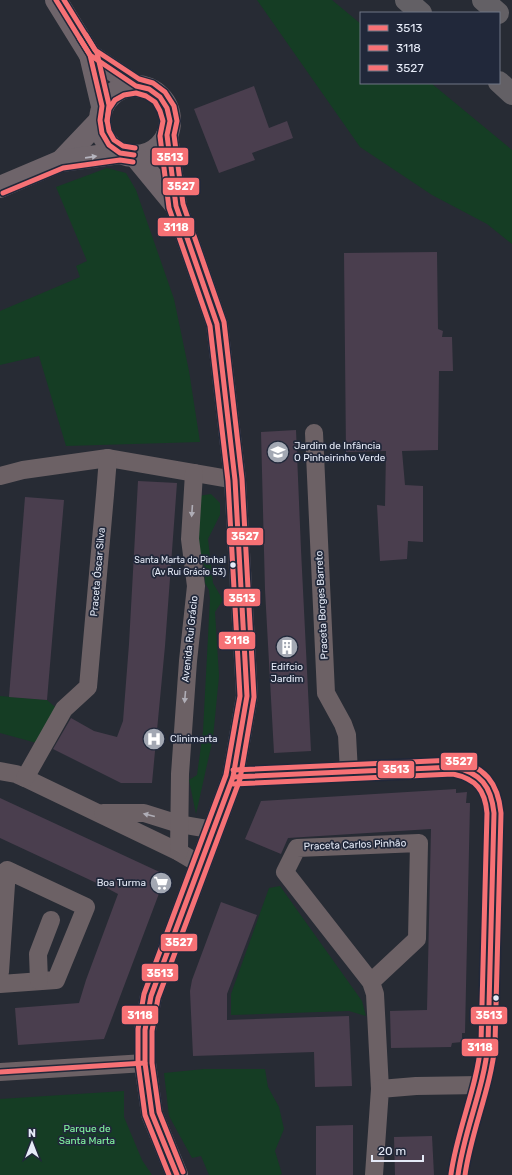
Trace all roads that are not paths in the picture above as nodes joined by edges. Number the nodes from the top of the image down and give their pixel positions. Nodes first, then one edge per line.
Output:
1 (56, 0) edge
2 (406, 0) edge
3 (483, 0) edge
4 (420, 12) edge
5 (496, 12) edge
6 (500, 16) edge
7 (512, 26) edge
8 (90, 55) junction
9 (500, 83) edge
10 (136, 86) junction
11 (512, 94) edge
12 (101, 113) junction
13 (167, 135) junction
14 (127, 154) junction
15 (61, 161) junction
16 (0, 187) edge
17 (176, 206) junction
18 (314, 434) dead end
19 (108, 458) junction
20 (194, 473) junction
21 (0, 476) edge
22 (235, 480) junction
23 (0, 771) edge
24 (349, 772) junction
25 (25, 778) junction
26 (233, 778) junction
27 (98, 813) junction
28 (179, 815) junction
29 (214, 830) junction
30 (179, 852) junction
31 (201, 865) junction
32 (51, 920) dead end
33 (0, 972) edge
34 (39, 981) junction
35 (371, 982) junction
36 (0, 984) edge
37 (145, 1063) junction
38 (0, 1072) edge
39 (481, 1085) junction
40 (380, 1090) junction
41 (177, 1175) edge
42 (374, 1175) edge
43 (458, 1175) edge

1 - 8 street
2 - 4 highway
3 - 5 highway
6 - 7 highway
8 - 10 street
8 - 12 street
9 - 11 highway
10 - 12 street
10 - 13 street
12 - 14 street
12 - 15 street
13 - 14 street
13 - 17 street
15 -> 14 street
14 - 17 street
15 - 16 street
17 - 22 street
18 - 24 street, Praceta Borges Barreto
19 - 20 street
19 - 21 street
19 - 25 street, Praceta Óscar Silva
20 - 22 street
20 -> 28 street, Avenida Rui Grácio
22 - 26 street
23 - 25 street
24 - 26 street
24 - 39 street
25 - 27 street
26 - 29 street
28 -> 27 street
27 - 30 street
28 - 29 street
28 - 30 street, Avenida Rui Grácio
29 - 31 street
30 - 31 street
31 - 37 street
32 - 34 street
33 - 34 street
34 - 36 street
35 - 35 street, Praceta Carlos Pinhão
35 - 40 street, Praceta Carlos Pinhão
37 - 38 street
37 - 41 street
39 - 40 street
39 - 43 street
40 - 42 street, Praceta Carlos Pinhão

